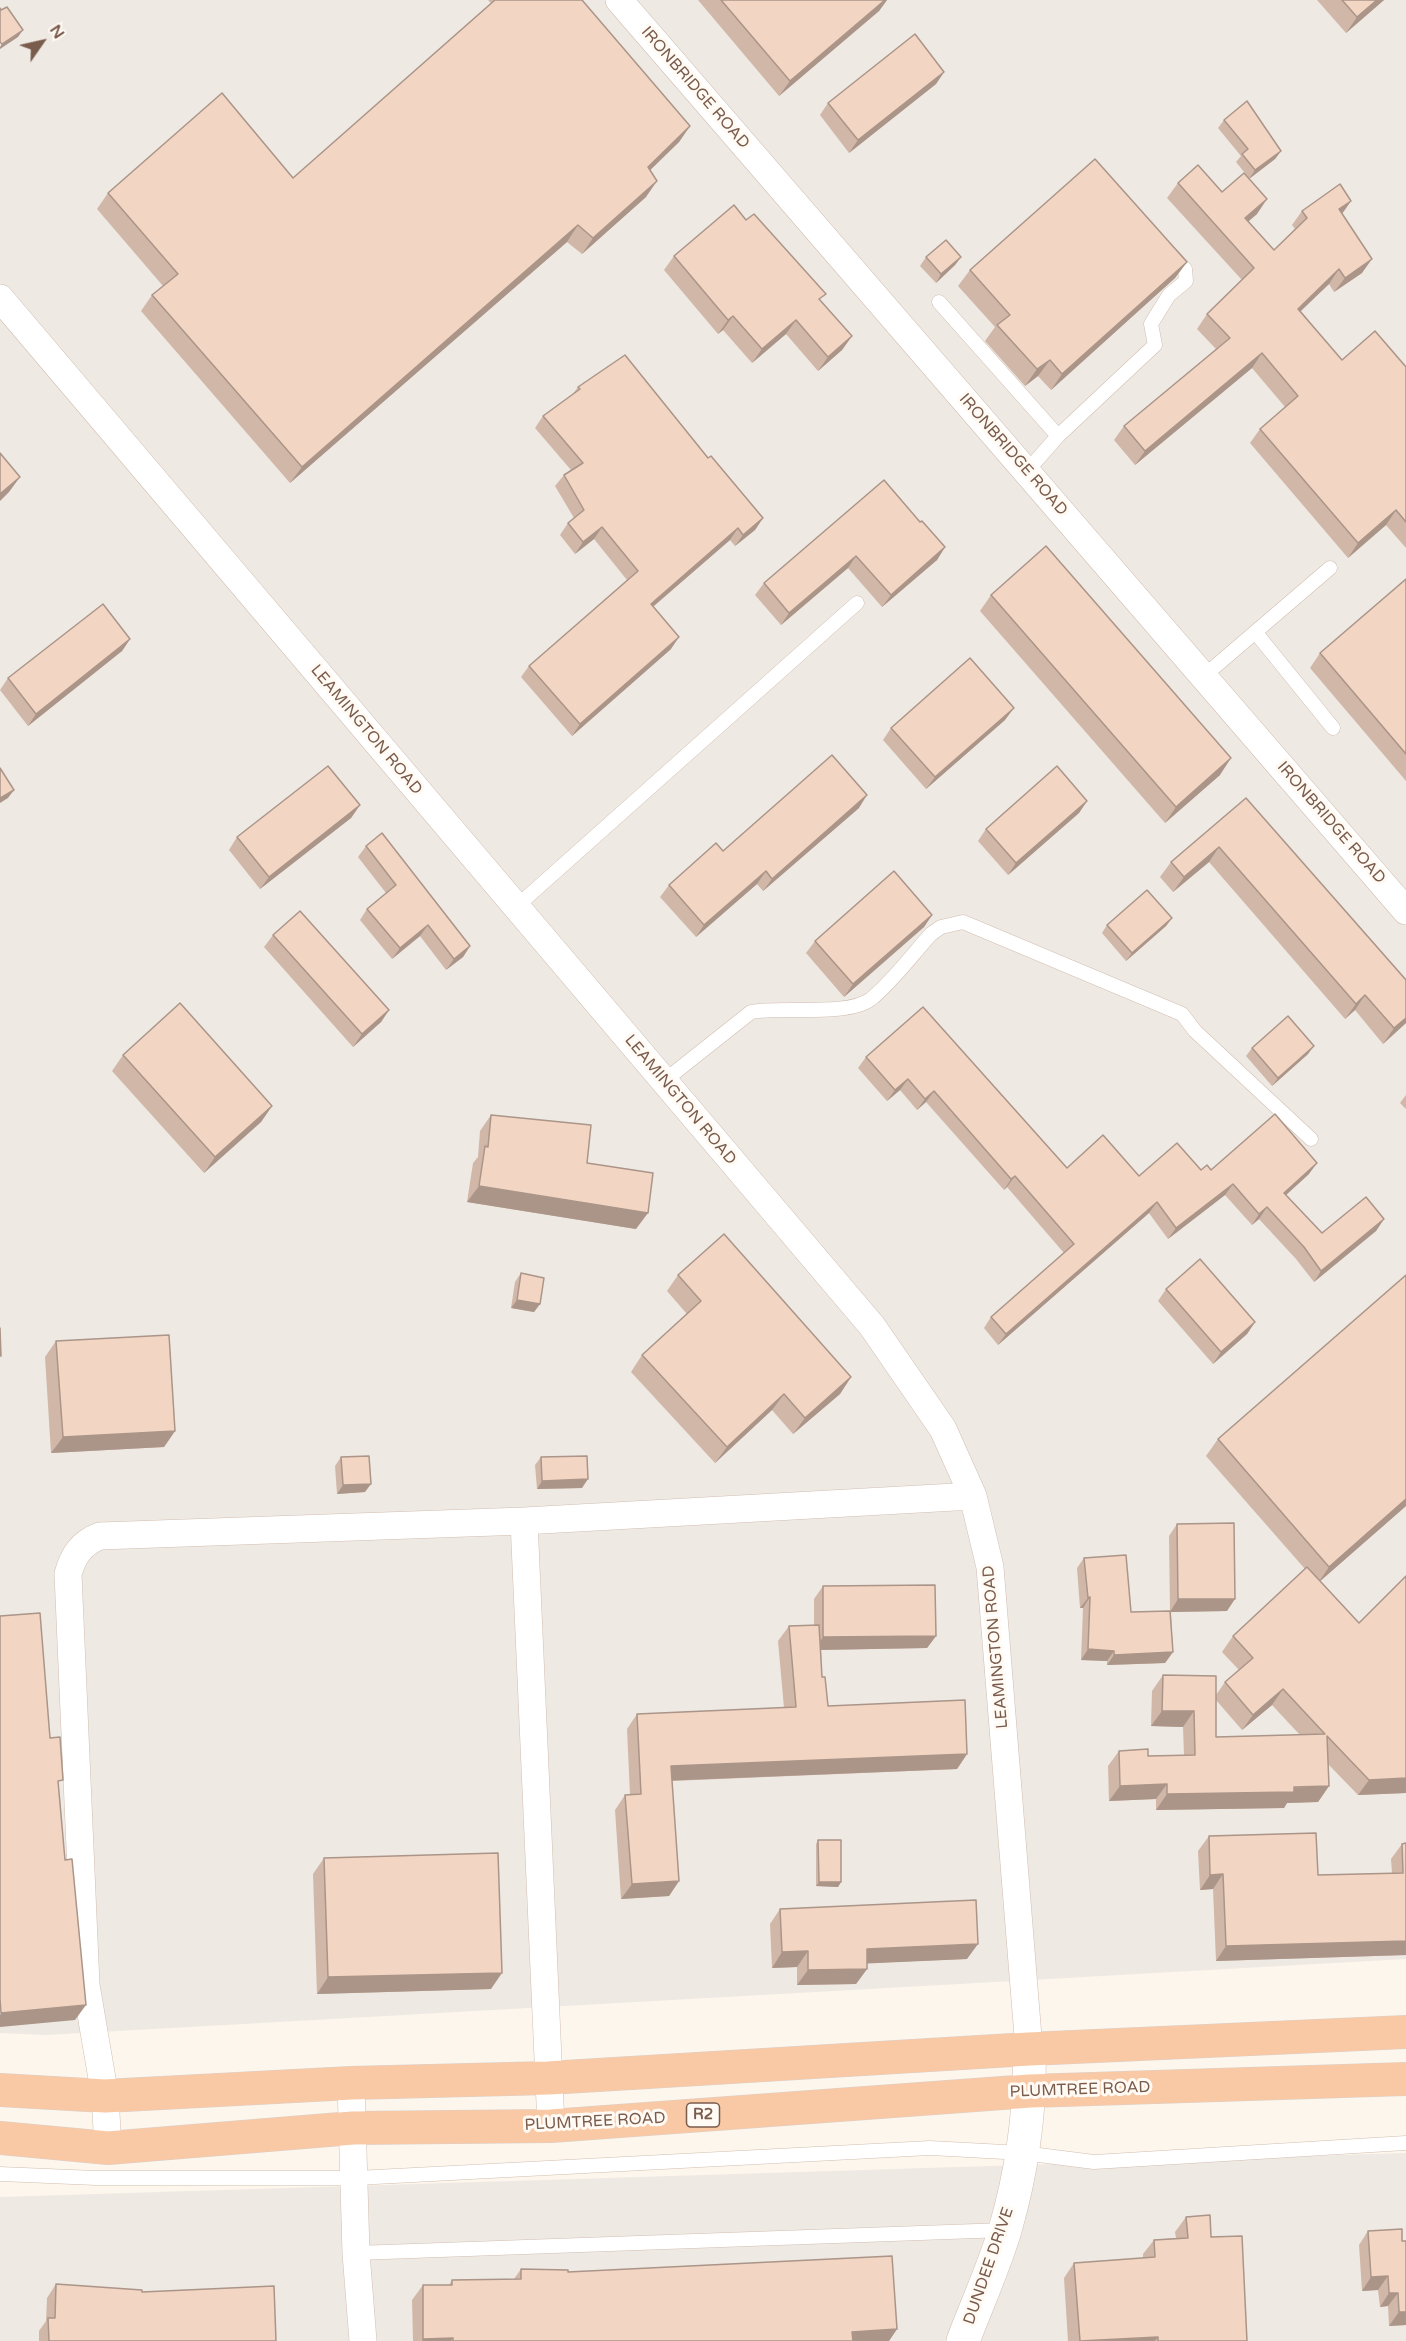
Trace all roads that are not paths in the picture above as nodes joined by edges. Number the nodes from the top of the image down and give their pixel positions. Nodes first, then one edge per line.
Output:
1 (619, 0) edge
2 (1161, 242) edge
3 (0, 298) edge
4 (939, 302) dead end
5 (1058, 436) junction
6 (1026, 471) junction
7 (1330, 568) dead end
8 (857, 603) dead end
9 (1256, 633) junction
10 (1204, 676) junction
11 (1333, 728) dead end
12 (516, 907) junction
13 (1406, 911) edge
14 (664, 1081) junction
15 (1311, 1139) dead end
16 (973, 1496) junction
17 (525, 1521) junction
18 (1406, 2032) edge
19 (1029, 2049) junction
20 (548, 2078) junction
21 (1406, 2079) edge
22 (351, 2083) junction
23 (0, 2091) edge
24 (1030, 2091) junction
25 (105, 2096) junction
26 (551, 2126) junction
27 (353, 2128) junction
28 (0, 2138) edge
29 (1406, 2143) edge
30 (108, 2148) junction
31 (1023, 2153) junction
32 (0, 2174) edge
33 (356, 2178) junction
34 (1005, 2230) junction
35 (356, 2253) junction
36 (363, 2341) edge
37 (963, 2341) edge

1 - 6 street, IRONBRIDGE ROAD
2 - 5 lane
3 - 12 street, LEAMINGTON ROAD
4 - 5 lane
5 - 6 lane
6 - 10 street, IRONBRIDGE ROAD
7 - 9 lane
8 - 12 lane
9 - 10 lane
9 - 11 lane
10 - 13 street, IRONBRIDGE ROAD
12 - 14 street, LEAMINGTON ROAD
14 - 15 lane
14 - 16 street, LEAMINGTON ROAD
16 - 17 street
16 - 19 street, LEAMINGTON ROAD
17 - 20 street
17 - 25 street
18 - 19 highway
19 - 20 highway
19 - 24 street, DUNDEE DRIVE
20 - 22 highway
20 - 26 street
21 - 24 highway, PLUMTREE ROAD / R2
22 - 25 highway
22 - 27 street
23 - 25 highway
24 - 26 highway, PLUMTREE ROAD / R2
24 - 31 street, DUNDEE DRIVE
25 - 30 street
26 - 27 highway, PLUMTREE ROAD / R2
27 - 30 highway, PLUMTREE ROAD / R2
27 - 33 street
28 - 30 highway, PLUMTREE ROAD / R2
29 - 31 lane
31 - 33 lane
31 - 34 street, DUNDEE DRIVE
32 - 33 lane
33 - 35 street
34 - 35 lane
34 - 37 street, DUNDEE DRIVE
35 - 36 street

